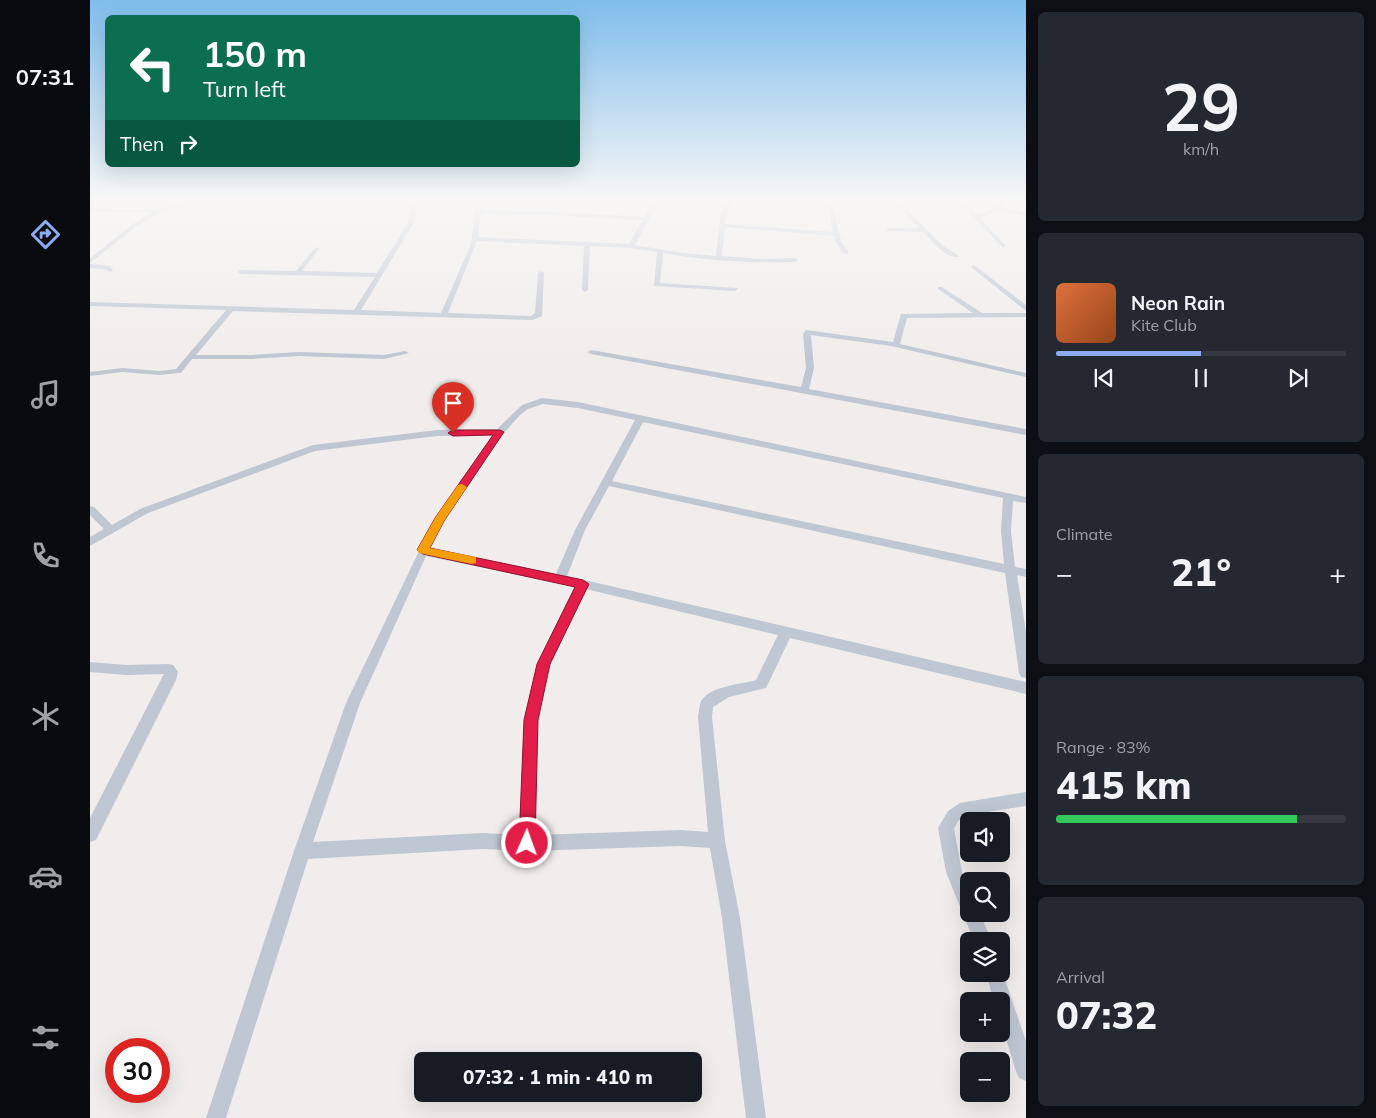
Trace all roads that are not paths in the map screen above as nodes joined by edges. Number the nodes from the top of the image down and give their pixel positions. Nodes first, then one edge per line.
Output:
1 (101, 253) edge
2 (313, 253) edge
3 (393, 253) edge
4 (469, 253) edge
5 (587, 253) edge
6 (660, 253) edge
7 (681, 253) edge
8 (719, 253) edge
9 (951, 253) edge
10 (956, 256) dead end
11 (719, 257) junction
12 (795, 260) dead end
13 (90, 262) edge
14 (90, 266) edge
15 (974, 267) dead end
16 (110, 270) dead end
17 (241, 272) dead end
18 (541, 273) dead end
19 (297, 274) junction
20 (379, 276) junction
21 (940, 288) dead end
22 (735, 289) dead end
23 (585, 290) dead end
24 (90, 304) edge
25 (231, 309) junction
26 (1026, 309) edge
27 (356, 313) junction
28 (444, 315) junction
29 (980, 315) junction
30 (1026, 315) edge
31 (896, 345) junction
32 (592, 352) dead end
33 (405, 353) dead end
34 (190, 357) junction
35 (90, 374) edge
36 (1026, 374) edge
37 (805, 390) junction
38 (640, 420) junction
39 (500, 432) junction
40 (1026, 432) edge
41 (606, 483) junction
42 (1008, 496) junction
43 (1026, 500) edge
44 (90, 508) edge
45 (110, 529) junction
46 (90, 542) edge
47 (423, 550) junction
48 (1010, 569) junction
49 (1026, 573) edge
50 (560, 579) junction
51 (583, 584) junction
52 (786, 632) junction
53 (90, 667) edge
54 (1026, 673) edge
55 (1026, 688) edge
56 (1026, 799) edge
57 (90, 834) edge
58 (717, 842) junction
59 (527, 843) junction
60 (302, 851) junction
61 (960, 886) edge
62 (998, 982) edge
63 (1026, 1071) edge
64 (216, 1118) edge
65 (756, 1118) edge

1 - 13 street
2 - 19 street
3 - 20 street
4 - 28 street
5 - 23 street
6 - 22 street
7 - 11 street
8 - 11 street
9 - 10 street
11 - 12 street
14 - 16 street
15 - 26 street
17 - 19 street
18 - 28 street
19 - 20 street
20 - 27 street
21 - 29 street
24 - 25 street
25 - 27 street
25 - 34 street
27 - 28 street
29 - 30 street
29 - 31 street
31 - 36 street
31 - 37 street
32 - 37 street
33 - 34 street
34 - 35 street
37 - 40 street
38 - 39 street
38 - 41 street
38 - 42 street
39 - 45 street
39 - 47 street
41 - 48 street
41 - 50 street
42 - 43 street
42 - 48 street
44 - 45 street
45 - 46 street
47 - 50 street
47 - 60 street
48 - 49 street
48 - 54 street
50 - 51 street
51 - 52 street
51 - 59 street
52 - 55 street
52 - 58 street
53 - 57 street
56 - 61 street
58 - 59 street
58 - 65 street
59 - 60 street
60 - 64 street
62 - 63 street

